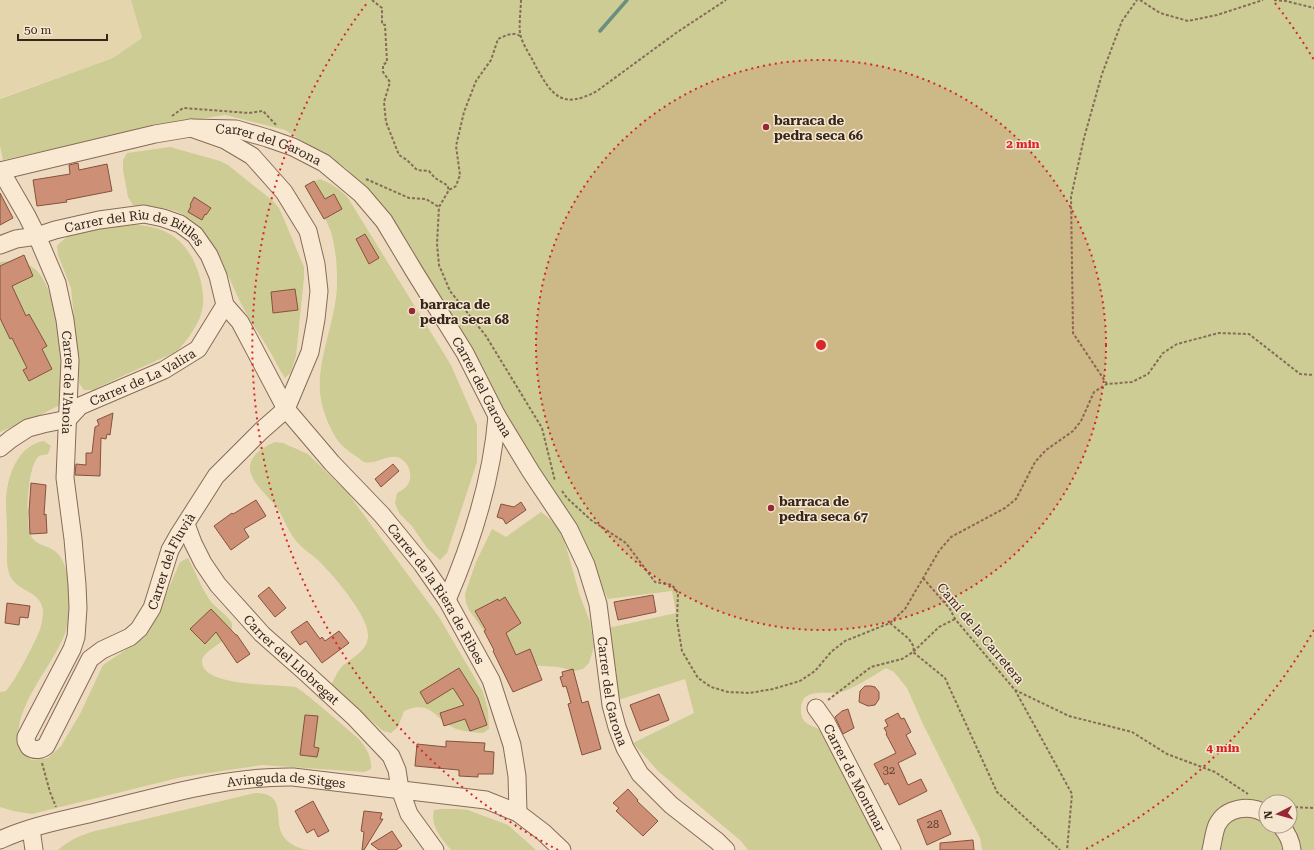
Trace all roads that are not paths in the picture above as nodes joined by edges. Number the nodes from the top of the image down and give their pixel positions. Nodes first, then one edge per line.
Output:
1 (191, 128) junction
2 (1, 171) edge
3 (37, 236) junction
4 (0, 245) edge
5 (225, 305) junction
6 (286, 409) junction
7 (497, 416) junction
8 (68, 419) junction
9 (0, 448) edge
10 (186, 524) junction
11 (447, 600) junction
12 (72, 650) junction
13 (90, 659) junction
14 (816, 708) road end
15 (400, 789) junction
16 (1258, 811) edge
17 (518, 813) junction
18 (31, 828) junction
19 (1287, 834) edge
20 (0, 840) edge
21 (34, 850) edge
22 (435, 850) edge
23 (562, 850) edge
24 (726, 850) edge
25 (892, 850) edge
26 (1212, 850) edge
27 (1292, 850) edge

1 - 2 street, Carrer del Garona
1 - 6 street
1 - 7 street, Carrer del Garona
2 - 3 street, Carrer de l'Anoia
3 - 4 street, Carrer del Riu de Bitlles
3 - 5 street, Carrer del Riu de Bitlles
3 - 8 street, Carrer de l'Anoia
5 - 6 street, Carrer del Riu de Bitlles
5 - 8 street, Carrer de La Valira
6 - 10 street, Carrer del Fluvià
6 - 11 street, Carrer de la Riera de Ribes
7 - 11 street
7 - 24 street, Carrer del Garona
8 - 9 street
8 - 12 street, Carrer de l'Anoia
10 - 13 street, Carrer del Fluvià
10 - 15 street, Carrer del Llobregat
11 - 17 street, Carrer de la Riera de Ribes
12 - 13 street
12 - 13 street
14 - 25 street, Carrer de Montmar
15 - 17 street, Avinguda de Sitges
15 - 18 street, Avinguda de Sitges
15 - 22 street, Carrer del Llobregat
16 - 26 street
17 - 23 street, Avinguda de Sitges
18 - 20 street, Avinguda de Sitges
18 - 21 street
19 - 27 street

